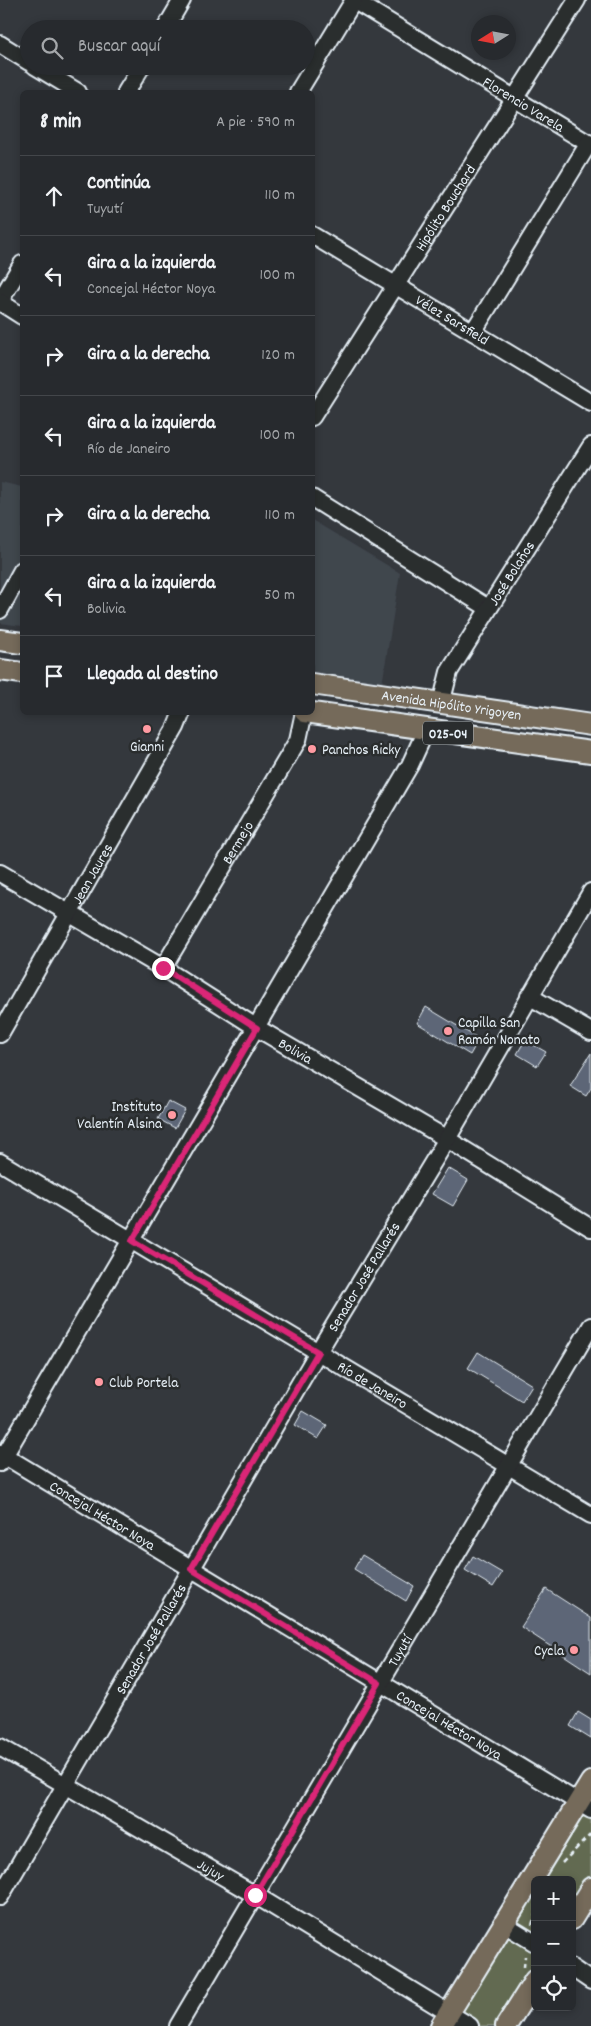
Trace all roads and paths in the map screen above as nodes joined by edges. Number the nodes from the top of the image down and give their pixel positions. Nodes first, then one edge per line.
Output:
1 (182, 0) edge
2 (354, 0) edge
3 (577, 0) edge
4 (170, 20) edge
5 (0, 44) edge
6 (20, 56) edge
7 (315, 64) edge
8 (50, 75) edge
9 (136, 75) edge
10 (308, 75) edge
11 (75, 90) edge
12 (127, 90) edge
13 (299, 90) edge
14 (514, 97) junction
15 (590, 144) edge
16 (315, 237) edge
17 (20, 267) edge
18 (396, 286) junction
19 (0, 301) edge
20 (20, 315) edge
21 (473, 332) junction
22 (591, 403) edge
23 (315, 411) edge
24 (591, 446) edge
25 (315, 500) edge
26 (20, 574) edge
27 (488, 608) junction
28 (0, 610) edge
29 (0, 640) edge
30 (20, 643) edge
31 (0, 670) edge
32 (20, 673) edge
33 (315, 684) edge
34 (441, 704) junction
35 (315, 714) edge
36 (181, 715) edge
37 (303, 715) edge
38 (591, 724) edge
39 (426, 730) junction
40 (591, 752) edge
41 (0, 873) edge
42 (591, 892) edge
43 (69, 914) junction
44 (163, 968) junction
45 (529, 996) junction
46 (257, 1028) junction
47 (591, 1032) edge
48 (0, 1034) edge
49 (447, 1139) junction
50 (0, 1162) edge
51 (591, 1228) edge
52 (132, 1241) junction
53 (591, 1326) edge
54 (318, 1352) junction
55 (1, 1458) edge
56 (508, 1466) junction
57 (591, 1515) edge
58 (191, 1569) junction
59 (379, 1683) junction
60 (0, 1747) edge
61 (591, 1782) edge
62 (65, 1785) junction
63 (585, 1806) edge
64 (591, 1834) edge
65 (557, 1869) dead end
66 (591, 1888) edge
67 (255, 1895) junction
68 (0, 1897) edge
69 (576, 1912) edge
70 (534, 1921) edge
71 (504, 1924) junction
72 (530, 1940) edge
73 (576, 1971) edge
74 (529, 1975) edge
75 (591, 1981) edge
76 (445, 2020) edge
77 (178, 2026) edge
78 (470, 2026) edge
79 (506, 2026) edge

1 - 4 street
2 - 7 street
2 - 14 street, Florencio Varela
3 - 14 street, Hipólito Bouchard
5 - 6 street
8 - 11 street
9 - 12 street
10 - 13 street
14 - 15 street, Florencio Varela
14 - 18 street, Hipólito Bouchard
15 - 21 street
16 - 18 street, Vélez Sarsfield
17 - 19 street
18 - 21 street, Vélez Sarsfield
18 - 23 street, Hipólito Bouchard
19 - 20 street
21 - 22 street, Vélez Sarsfield
24 - 27 street, José Bolaños
25 - 27 street
26 - 28 street
27 - 34 street, José Bolaños
29 - 30 main road
31 - 32 main road
33 - 34 main road, Avenida Hipólito Yrigoyen / 025-04
34 - 38 main road, Avenida Hipólito Yrigoyen / 025-04
35 - 39 main road, Avenida Hipólito Yrigoyen / 025-04
36 - 43 street, Jean Jaures
37 - 44 street, Bermejo
39 - 40 main road, Avenida Hipólito Yrigoyen / 025-04
39 - 46 street
41 - 43 street, Bolivia
42 - 45 street, Senador José Pallarés
43 - 44 street, Bolivia
43 - 48 street, Jean Jaures
44 - 46 street, Bolivia
45 - 47 street
45 - 49 street, Senador José Pallarés
46 - 49 street, Bolivia
46 - 52 street
49 - 51 street, Bolivia
49 - 54 street, Senador José Pallarés
50 - 52 street, Río de Janeiro
52 - 54 street, Río de Janeiro
52 - 55 street
53 - 56 street, Tuyutí
54 - 56 street, Río de Janeiro
54 - 58 street, Senador José Pallarés
55 - 58 street, Concejal Héctor Noya
56 - 57 street, Río de Janeiro
56 - 59 street, Tuyutí
58 - 59 street, Concejal Héctor Noya
58 - 62 street, Senador José Pallarés
59 - 63 street, Concejal Héctor Noya
59 - 67 street, Tuyutí
60 - 62 street, Jujuy
61 - 63 main road
62 - 67 street, Jujuy
62 - 68 street, Senador José Pallarés
63 - 71 main road
64 - 65 path
66 - 69 main road
67 - 76 street, Jujuy
67 - 77 street, Tuyutí
70 - 72 path
71 - 72 street
71 - 76 main road
72 - 74 path
73 - 75 street
74 - 79 main road
76 - 78 street, Jujuy

